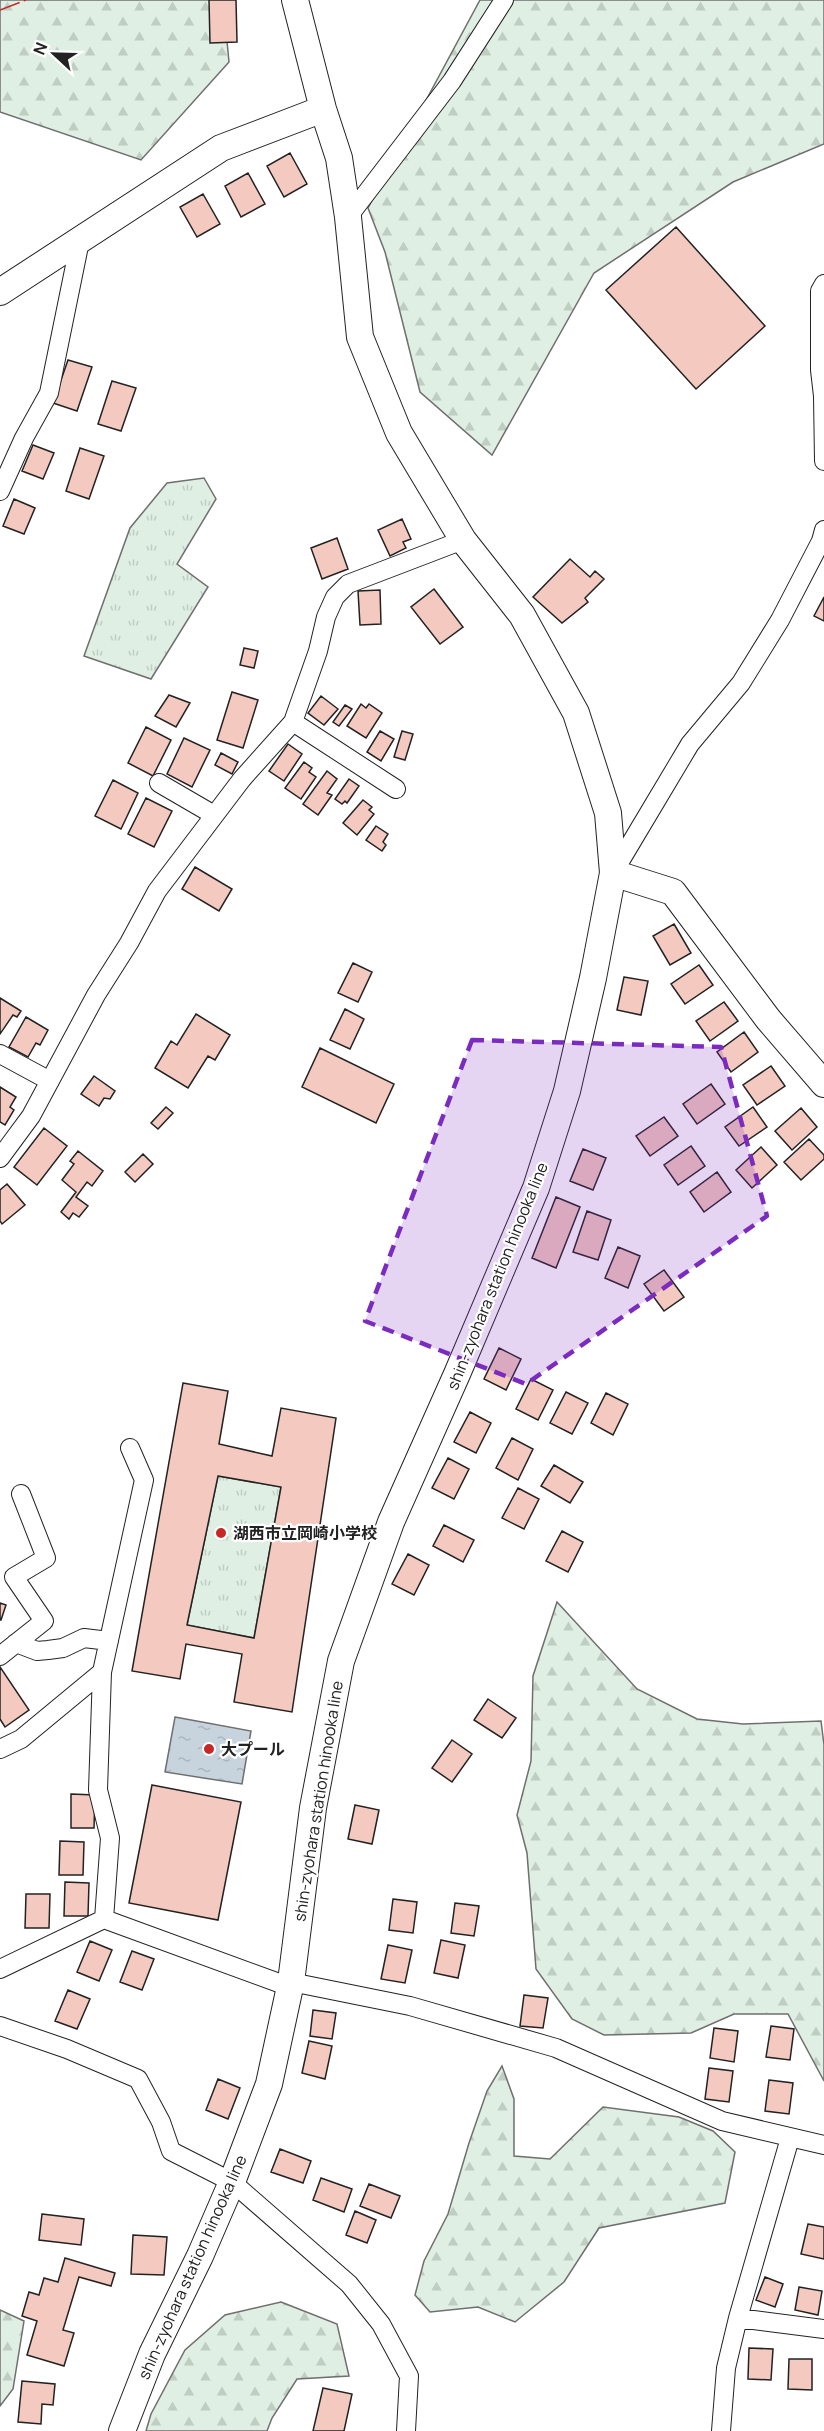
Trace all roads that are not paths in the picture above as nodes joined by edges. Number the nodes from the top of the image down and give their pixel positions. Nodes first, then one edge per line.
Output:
1 (295, 0) edge
2 (504, 0) edge
3 (323, 110) junction
4 (348, 217) junction
5 (80, 242) junction
6 (824, 284) edge
7 (0, 292) edge
8 (824, 461) edge
9 (0, 491) edge
10 (824, 530) edge
11 (463, 540) junction
12 (292, 723) junction
13 (159, 783) dead end
14 (396, 789) dead end
15 (214, 815) junction
16 (613, 873) junction
17 (0, 1054) edge
18 (50, 1081) junction
19 (824, 1084) edge
20 (0, 1158) edge
21 (130, 1448) dead end
22 (21, 1494) dead end
23 (44, 1621) junction
24 (109, 1641) junction
25 (16, 1643) junction
26 (58, 1649) junction
27 (0, 1656) edge
28 (102, 1672) junction
29 (0, 1749) edge
30 (104, 1919) junction
31 (0, 1970) edge
32 (290, 1985) junction
33 (0, 2026) edge
34 (790, 2138) junction
35 (824, 2145) edge
36 (232, 2182) junction
37 (738, 2318) junction
38 (824, 2330) edge
39 (122, 2431) edge
40 (406, 2431) edge
41 (721, 2431) edge

1 - 3 main road, shin-zyohara station hinooka line
2 - 4 street
3 - 4 main road, shin-zyohara station hinooka line
3 - 5 main road
4 - 11 main road, shin-zyohara station hinooka line
5 - 7 main road
5 - 9 street
6 - 8 street
10 - 16 street
11 - 12 street
11 - 16 main road, shin-zyohara station hinooka line
12 - 14 street
12 - 15 street
13 - 15 street
15 - 18 street
16 - 19 main road
16 - 32 main road, shin-zyohara station hinooka line
17 - 18 street
18 - 20 street
21 - 24 street
22 - 23 street
23 - 25 street
23 - 26 street
24 - 26 street
24 - 28 street
25 - 26 street
25 - 27 street
28 - 29 street
28 - 30 street
30 - 31 street
30 - 32 street
32 - 34 street
32 - 36 main road, shin-zyohara station hinooka line
33 - 36 street
34 - 35 street
34 - 37 street
36 - 39 main road, shin-zyohara station hinooka line
36 - 40 street
37 - 38 street
37 - 41 street

